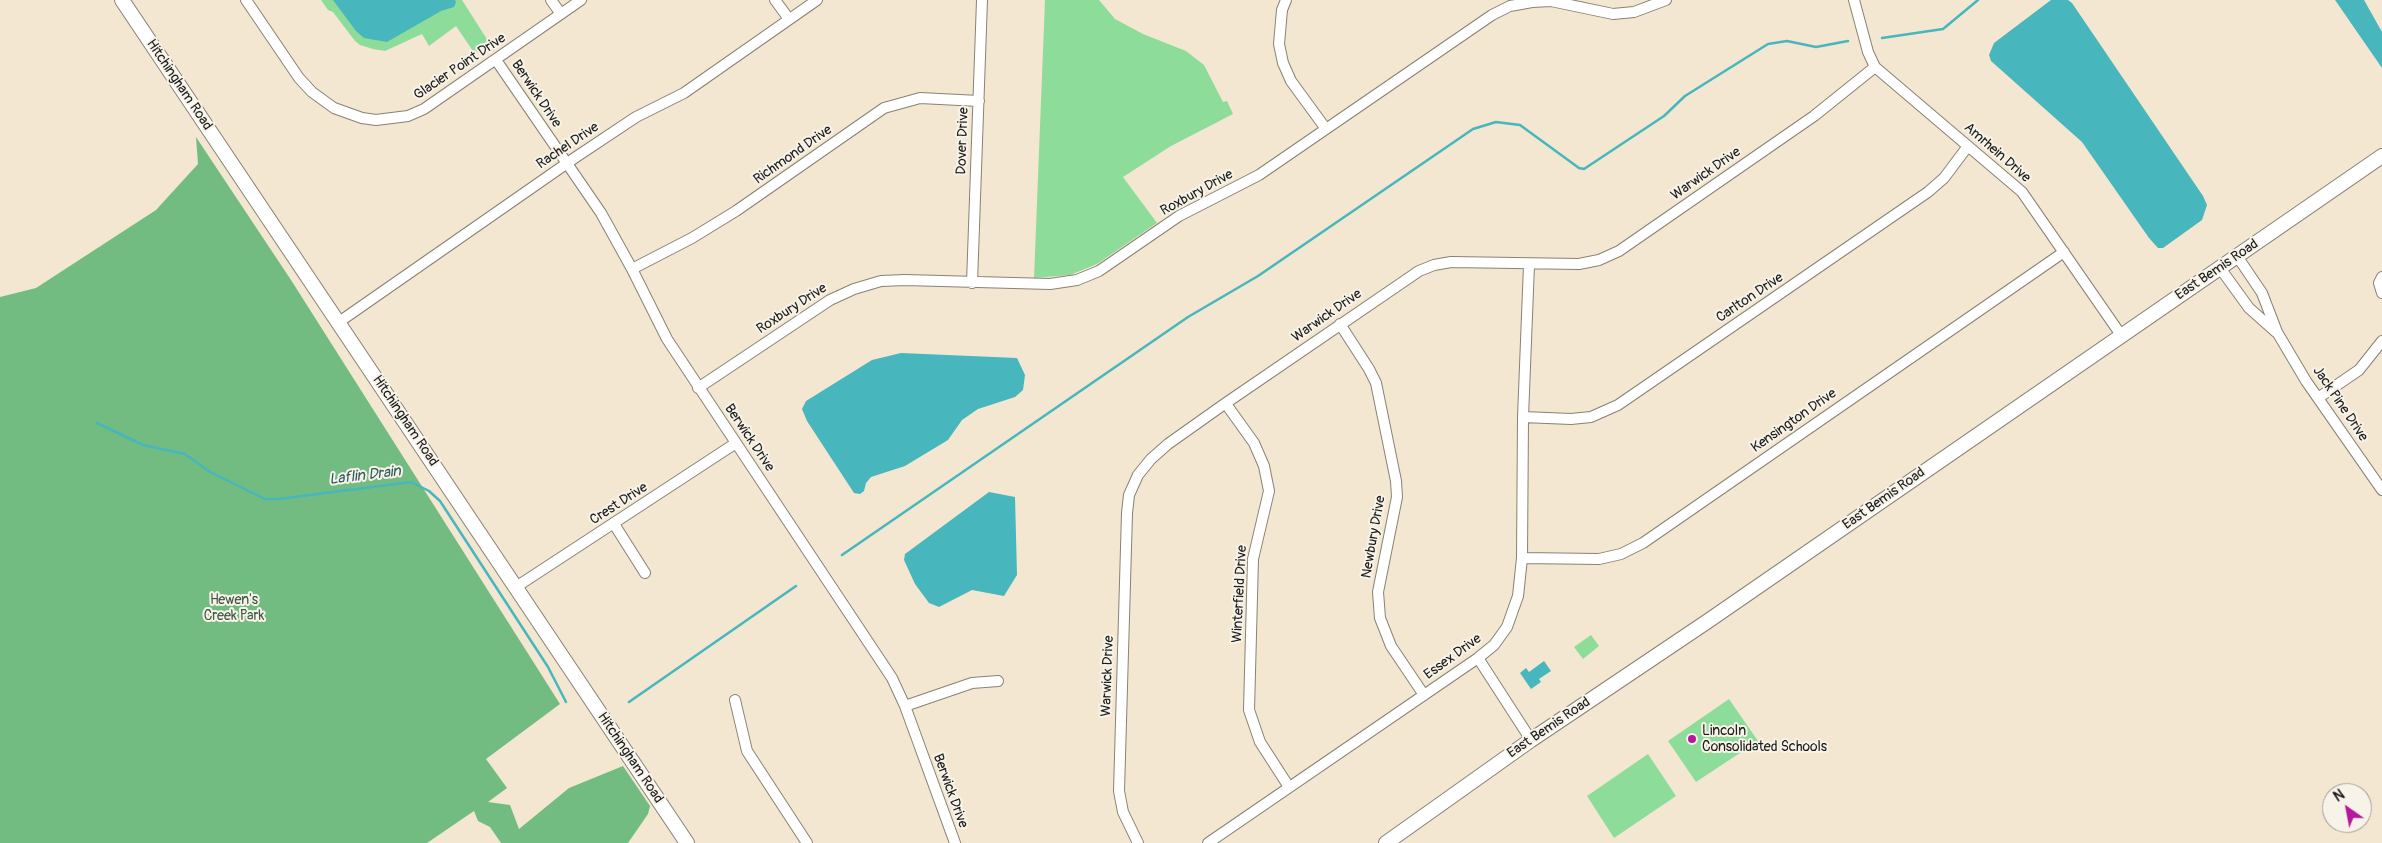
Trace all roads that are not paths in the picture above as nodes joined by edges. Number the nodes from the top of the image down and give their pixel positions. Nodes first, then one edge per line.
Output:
1 (122, 0) edge
2 (246, 0) edge
3 (552, 0) edge
4 (581, 0) edge
5 (775, 0) edge
6 (817, 0) edge
7 (982, 0) edge
8 (1286, 0) edge
9 (1666, 0) edge
10 (1854, 0) edge
11 (561, 14) junction
12 (789, 19) junction
13 (496, 60) junction
14 (1875, 67) junction
15 (979, 101) junction
16 (1326, 129) junction
17 (1968, 146) junction
18 (2382, 156) edge
19 (567, 164) junction
20 (2064, 252) junction
21 (2237, 256) junction
22 (1529, 265) junction
23 (2220, 268) junction
24 (632, 269) junction
25 (2382, 276) edge
26 (972, 283) junction
27 (2382, 293) edge
28 (339, 322) junction
29 (1340, 324) junction
30 (2277, 332) junction
31 (2121, 335) junction
32 (2382, 341) edge
33 (698, 388) junction
34 (2318, 398) junction
35 (1226, 404) junction
36 (1523, 417) junction
37 (736, 443) junction
38 (2382, 490) edge
39 (614, 524) junction
40 (1522, 558) junction
41 (645, 573) dead end
42 (516, 587) junction
43 (1478, 658) junction
44 (998, 681) dead end
45 (1424, 695) junction
46 (735, 700) dead end
47 (905, 706) junction
48 (1531, 740) junction
49 (1289, 787) junction
50 (951, 842) edge
51 (687, 843) edge
52 (807, 843) edge
53 (1138, 843) edge
54 (1208, 843) edge
55 (1386, 843) edge

1 - 28 street, Hitchingham Road
2 - 13 street, Glacier Point Drive
3 - 11 street
4 - 11 street, Glacier Point Drive
5 - 12 street
6 - 12 street, Rachel Drive
7 - 15 street, Dover Drive
8 - 16 street
9 - 16 street, Roxbury Drive
10 - 14 street, Amrhein Drive
11 - 13 street, Glacier Point Drive
12 - 19 street, Rachel Drive
13 - 19 street, Berwick Drive
14 - 17 street, Amrhein Drive
14 - 22 street, Warwick Drive
15 - 24 street, Richmond Drive
15 - 26 street, Dover Drive
16 - 26 street, Roxbury Drive
17 - 20 street, Amrhein Drive
17 - 36 street, Carlton Drive
18 - 21 street, East Bemis Road
19 - 24 street, Berwick Drive
19 - 28 street, Rachel Drive
20 - 31 street, Amrhein Drive
20 - 40 street, Kensington Drive
21 - 23 street, East Bemis Road
21 - 30 street, Jack Pine Drive
22 - 29 street, Warwick Drive
22 - 36 street, Essex Drive
23 - 30 street, Jack Pine Drive
23 - 31 street, East Bemis Road
24 - 33 street, Berwick Drive
25 - 27 street
26 - 33 street, Roxbury Drive
28 - 42 street, Hitchingham Road
29 - 35 street, Warwick Drive
29 - 45 street, Newbury Drive
30 - 34 street, Jack Pine Drive
31 - 48 street, East Bemis Road
32 - 34 street
33 - 37 street, Berwick Drive
34 - 38 street, Jack Pine Drive
35 - 49 street, Winterfield Drive
35 - 53 street, Warwick Drive
36 - 40 street, Essex Drive
37 - 39 street, Crest Drive
37 - 47 street, Berwick Drive
39 - 41 street
39 - 42 street, Crest Drive
40 - 43 street, Essex Drive
42 - 51 street, Hitchingham Road
43 - 45 street, Essex Drive
43 - 48 street
44 - 47 street
45 - 49 street, Essex Drive
46 - 52 street
47 - 50 street, Berwick Drive
48 - 55 street, East Bemis Road
49 - 54 street, Essex Drive

